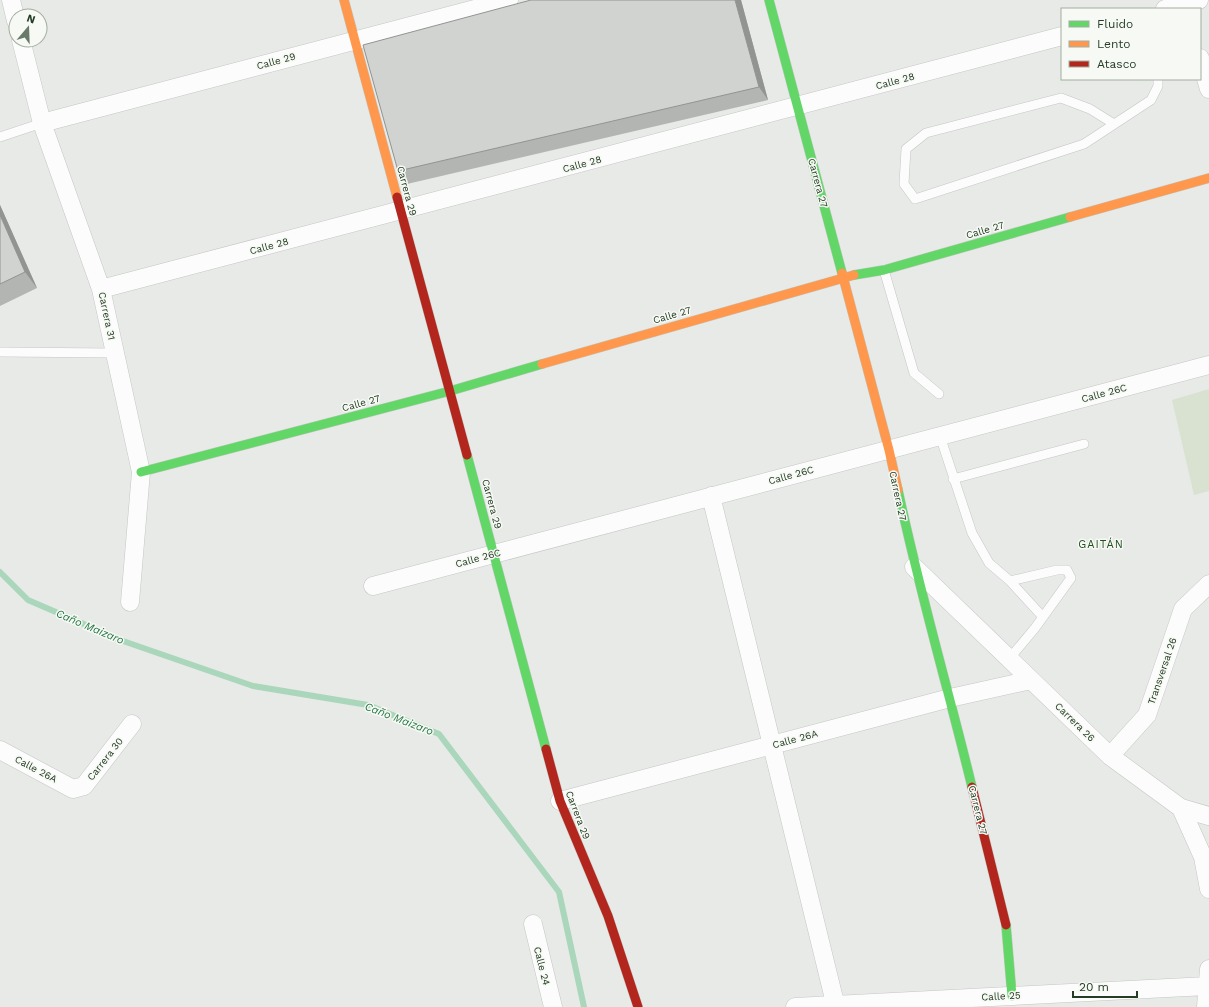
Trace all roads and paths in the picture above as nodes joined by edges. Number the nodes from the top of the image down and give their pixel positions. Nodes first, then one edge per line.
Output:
1 (344, 0) edge
2 (509, 0) edge
3 (769, 0) edge
4 (1188, 3) edge
5 (1169, 8) edge
6 (1061, 36) edge
7 (355, 40) junction
8 (23, 48) edge
9 (1201, 61) edge
10 (1158, 80) edge
11 (1209, 89) edge
12 (798, 107) junction
13 (42, 123) junction
14 (1114, 124) junction
15 (0, 137) edge
16 (1209, 178) edge
17 (401, 212) junction
18 (884, 270) junction
19 (843, 277) junction
20 (101, 289) junction
21 (0, 352) edge
22 (115, 353) junction
23 (1209, 365) edge
24 (450, 391) junction
25 (939, 394) dead end
26 (940, 436) junction
27 (1084, 444) dead end
28 (888, 450) junction
29 (141, 472) junction
30 (953, 479) junction
31 (711, 496) junction
32 (494, 554) junction
33 (914, 567) junction
34 (1010, 581) junction
35 (1209, 584) edge
36 (373, 586) dead end
37 (130, 602) dead end
38 (1042, 616) junction
39 (1009, 659) junction
40 (1031, 680) junction
41 (950, 698) junction
42 (132, 724) dead end
43 (771, 745) junction
44 (0, 750) edge
45 (1110, 756) junction
46 (73, 789) joint
47 (560, 801) junction
48 (1181, 808) junction
49 (1209, 816) edge
50 (1209, 889) edge
51 (533, 924) dead end
52 (1208, 977) edge
53 (1012, 996) junction
54 (835, 1006) edge
55 (553, 1007) edge
56 (638, 1007) edge
57 (794, 1007) edge
58 (1206, 1007) edge

1 - 7 street, Carrera 29
2 - 7 street, Calle 29
3 - 12 street, Carrera 27
4 - 5 street
6 - 12 street, Calle 28
7 - 13 street, Calle 29
7 - 17 street, Carrera 29
8 - 13 street, Carrera 31
9 - 11 street
10 - 14 lane
12 - 17 street, Calle 28
12 - 19 street, Carrera 27
13 - 15 lane
13 - 20 street, Carrera 31
14 - 14 lane
16 - 18 street, Calle 27
17 - 20 street, Calle 28
17 - 24 street, Carrera 29
18 - 19 street, Calle 27
18 - 25 lane
19 - 24 street, Calle 27
19 - 28 street, Carrera 27
20 - 22 street, Carrera 31
21 - 22 lane
22 - 29 street, Carrera 31
23 - 26 street, Calle 26C
24 - 29 street, Calle 27
24 - 32 street, Carrera 29
26 - 28 street, Calle 26C
26 - 30 lane
27 - 30 lane
28 - 31 street, Calle 26C
28 - 33 street, Carrera 27
29 - 37 street, Carrera 31
30 - 34 lane
31 - 32 street, Calle 26C
31 - 43 street
32 - 36 street, Calle 26C
32 - 47 street, Carrera 29
33 - 39 street, Carrera 26
33 - 41 street, Carrera 27
34 - 38 lane
34 - 38 lane
35 - 45 street, Transversal 26
38 - 39 lane
39 - 40 street, Carrera 26
40 - 41 street, Calle 26A
40 - 45 street, Carrera 26
41 - 43 street, Calle 26A
41 - 53 street, Carrera 27
42 - 46 street, Carrera 30
43 - 47 street, Calle 26A
43 - 54 street
44 - 46 street, Calle 26A
45 - 48 street, Carrera 26
47 - 56 street, Carrera 29
48 - 49 street
48 - 50 street, Carrera 26
51 - 55 street, Calle 24
52 - 53 street, Calle 25
52 - 58 street
53 - 54 street, Calle 25
54 - 57 street, Calle 25

